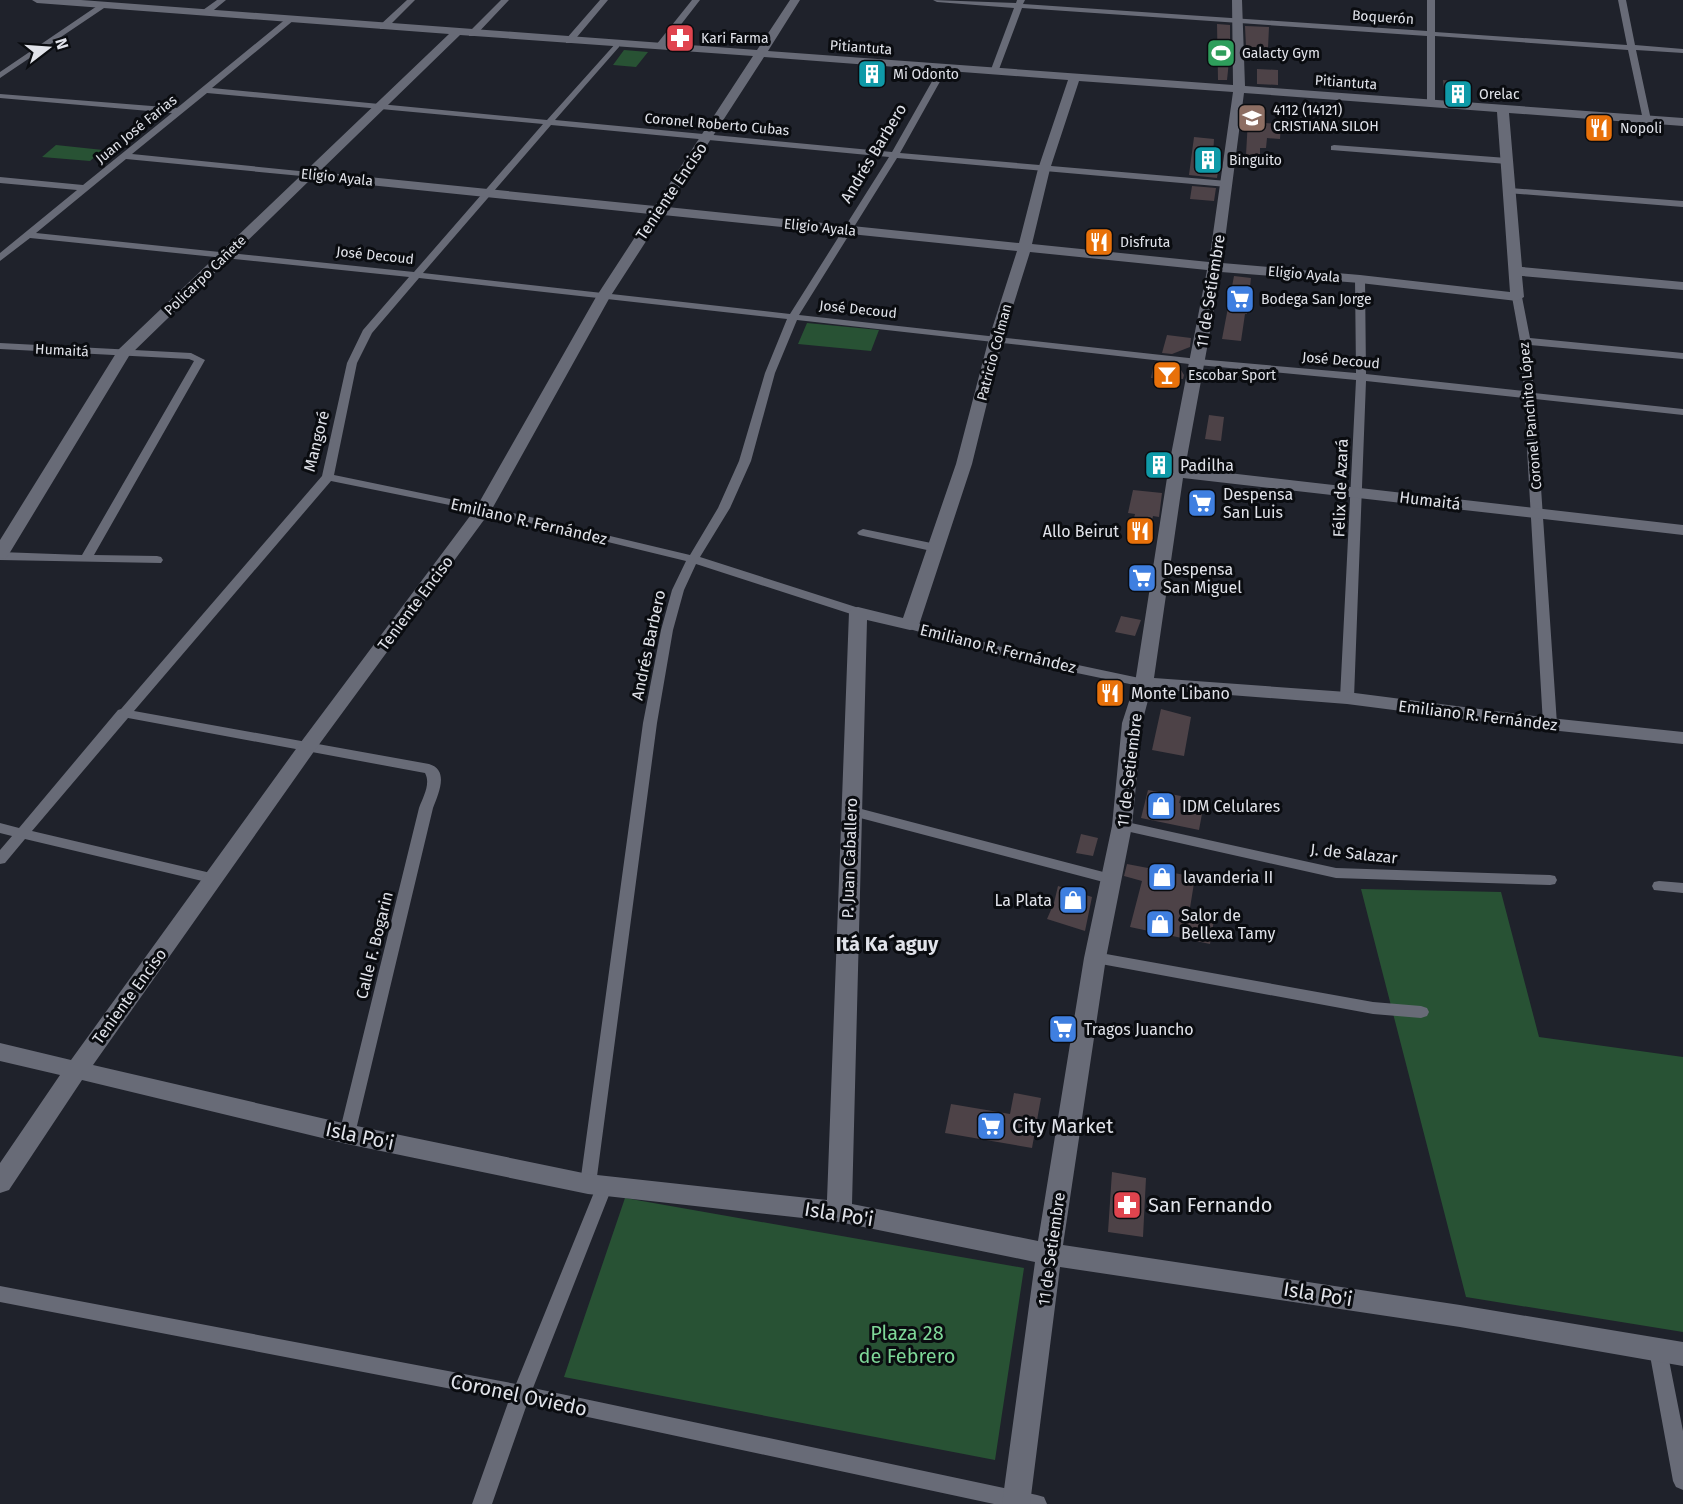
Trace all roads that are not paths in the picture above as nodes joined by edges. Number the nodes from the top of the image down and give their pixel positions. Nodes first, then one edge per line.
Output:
1 (37, 0) edge
2 (222, 0) edge
3 (411, 0) edge
4 (505, 0) edge
5 (604, 0) edge
6 (696, 0) edge
7 (795, 0) edge
8 (937, 0) edge
9 (1237, 0) edge
10 (1431, 0) edge
11 (1622, 0) edge
12 (1020, 2) edge
13 (106, 4) junction
14 (206, 12) junction
15 (290, 20) junction
16 (1238, 20) junction
17 (383, 27) junction
18 (456, 33) junction
19 (1431, 33) junction
20 (472, 34) junction
21 (569, 41) junction
22 (616, 45) junction
23 (659, 47) junction
24 (1632, 47) junction
25 (1683, 51) edge
26 (759, 54) junction
27 (943, 69) junction
28 (994, 72) junction
29 (0, 76) edge
30 (1074, 78) junction
31 (1239, 89) junction
32 (205, 90) junction
33 (0, 96) edge
34 (1431, 103) junction
35 (382, 106) junction
36 (1503, 108) junction
37 (179, 111) junction
38 (1647, 120) junction
39 (548, 122) junction
40 (1683, 123) edge
41 (708, 136) junction
42 (1334, 148) dead end
43 (896, 153) junction
44 (124, 156) junction
45 (1507, 161) junction
46 (1044, 169) junction
47 (309, 175) junction
48 (0, 180) edge
49 (1227, 184) junction
50 (85, 188) junction
51 (1510, 191) junction
52 (489, 193) junction
53 (1683, 204) edge
54 (657, 211) junction
55 (847, 230) junction
56 (29, 235) junction
57 (1025, 247) junction
58 (226, 255) junction
59 (0, 258) edge
60 (1215, 267) junction
61 (1516, 271) junction
62 (416, 275) junction
63 (1360, 279) junction
64 (1683, 286) edge
65 (603, 297) junction
66 (1517, 297) junction
67 (793, 317) junction
68 (996, 338) junction
69 (1525, 342) junction
70 (0, 346) edge
71 (123, 353) junction
72 (1683, 356) edge
73 (1198, 362) junction
74 (1361, 377) junction
75 (1528, 394) junction
76 (1683, 412) edge
77 (1176, 471) junction
78 (328, 477) junction
79 (1357, 491) junction
80 (484, 509) junction
81 (1538, 513) junction
82 (1683, 530) edge
83 (863, 533) dead end
84 (936, 548) junction
85 (0, 555) edge
86 (86, 558) junction
87 (693, 559) junction
88 (157, 560) dead end
89 (858, 612) junction
90 (910, 626) junction
91 (1144, 683) junction
92 (1347, 698) junction
93 (123, 714) junction
94 (1550, 724) junction
95 (1683, 738) edge
96 (308, 746) junction
97 (850, 811) junction
98 (1122, 826) junction
99 (0, 828) edge
100 (22, 832) junction
101 (0, 859) edge
102 (214, 879) junction
103 (1111, 879) junction
104 (1550, 880) dead end
105 (1659, 886) dead end
106 (1683, 888) edge
107 (1095, 958) junction
108 (1421, 1012) dead end
109 (0, 1052) edge
110 (76, 1069) junction
111 (347, 1134) junction
112 (0, 1183) edge
113 (596, 1185) junction
114 (839, 1212) junction
115 (1049, 1254) junction
116 (0, 1294) edge
117 (1671, 1352) edge
118 (521, 1394) junction
119 (1683, 1481) edge
120 (1023, 1503) edge
121 (482, 1504) edge

1 - 13 street, Pitiantuta
2 - 14 street
3 - 17 street
4 - 20 street
5 - 21 street
6 - 23 street
7 - 26 street, Teniente Enciso
8 - 12 street, Boquerón
9 - 16 street, 11 de Setiembre
10 - 19 street
11 - 24 street
12 - 16 street, Boquerón
12 - 28 street
13 - 14 street, Pitiantuta
13 - 29 street
14 - 15 street, Pitiantuta
15 - 17 street, Pitiantuta
15 - 32 street, Juan José Farias
16 - 19 street, Boquerón
16 - 31 street, 11 de Setiembre
17 - 18 street, Pitiantuta
18 - 20 street, Pitiantuta
18 - 35 street, Policarpo Cañete
19 - 24 street, Boquerón
19 - 34 street
20 - 21 street, Pitiantuta
21 - 22 street, Pitiantuta
22 - 23 street, Pitiantuta
22 - 39 street, Mangoré
23 - 26 street, Pitiantuta
24 - 25 street, Boquerón
24 - 38 street
26 - 27 street, Pitiantuta
26 - 41 street, Teniente Enciso
27 - 28 street, Pitiantuta
27 - 43 street, Andrés Barbero
28 - 30 street, Pitiantuta
30 - 31 street, Pitiantuta
30 - 46 street, Patricio Colman
31 - 34 street, Pitiantuta
31 - 49 street, 11 de Setiembre
32 - 35 street, Coronel Roberto Cubas
32 - 37 street, Juan José Farias
33 - 37 street
34 - 36 street, Pitiantuta
35 - 39 street, Coronel Roberto Cubas
35 - 47 street, Policarpo Cañete
36 - 38 street, Pitiantuta
36 - 45 street, Coronel Panchito López
37 - 44 street, Juan José Farias
38 - 40 street, Pitiantuta
39 - 41 street, Coronel Roberto Cubas
39 - 52 street, Mangoré
41 - 43 street, Coronel Roberto Cubas
41 - 54 street, Teniente Enciso
42 - 45 street
43 - 46 street, Coronel Roberto Cubas
43 - 55 street, Andrés Barbero
44 - 47 street, Eligio Ayala
44 - 50 street, Juan José Farias
45 - 51 street, Coronel Panchito López
46 - 49 street, Coronel Roberto Cubas
46 - 57 street, Patricio Colman
47 - 52 street, Eligio Ayala
47 - 58 street, Policarpo Cañete
48 - 50 street
49 - 60 street, 11 de Setiembre
50 - 56 street, Juan José Farias
51 - 53 street
51 - 61 street, Coronel Panchito López
52 - 54 street, Eligio Ayala
52 - 62 street, Mangoré
54 - 55 street, Eligio Ayala
54 - 65 street, Teniente Enciso
55 - 57 street, Eligio Ayala
55 - 67 street, Andrés Barbero
56 - 58 street, José Decoud
56 - 59 street, Juan José Farias
57 - 60 street, Eligio Ayala
57 - 68 street, Patricio Colman
58 - 62 street, José Decoud
58 - 71 street, Policarpo Cañete
60 - 63 street, Eligio Ayala
60 - 73 street, 11 de Setiembre
61 - 64 street
61 - 66 street, Coronel Panchito López
62 - 65 street, José Decoud
62 - 78 street, Mangoré
63 - 66 street, Eligio Ayala
63 - 74 street, Félix de Azará
65 - 67 street, José Decoud
65 - 80 street, Teniente Enciso
66 - 69 street, Coronel Panchito López
67 - 68 street, José Decoud
67 - 87 street, Andrés Barbero
68 - 73 street, José Decoud
68 - 84 street, Patricio Colman
69 - 72 street
69 - 75 street, Coronel Panchito López
70 - 71 street, Humaitá
71 - 85 street, Policarpo Cañete
71 - 86 street, Humaitá
73 - 74 street, José Decoud
73 - 77 street, 11 de Setiembre
74 - 75 street, José Decoud
74 - 79 street, Félix de Azará
75 - 76 street, José Decoud
75 - 81 street, Coronel Panchito López
77 - 79 street, Humaitá
77 - 91 street, 11 de Setiembre
78 - 80 street, Emiliano R. Fernández
78 - 93 street, Mangoré
79 - 81 street, Humaitá
79 - 92 street, Félix de Azará
80 - 87 street, Emiliano R. Fernández
80 - 96 street, Teniente Enciso
81 - 82 street, Humaitá
81 - 94 street, Coronel Panchito López
83 - 84 street
84 - 90 street, Patricio Colman
85 - 86 street
86 - 88 street
87 - 89 street, Emiliano R. Fernández
87 - 113 street, Andrés Barbero
89 - 90 street, Emiliano R. Fernández
89 - 97 street, P. Juan Caballero
90 - 91 street, Emiliano R. Fernández
91 - 92 street, Emiliano R. Fernández
91 - 98 street, 11 de Setiembre
92 - 94 street, Emiliano R. Fernández
93 - 96 street
93 - 100 street, Mangoré
94 - 95 street, Emiliano R. Fernández
96 - 102 street, Teniente Enciso
96 - 111 street, Calle F. Bogarin
97 - 103 street
97 - 114 street, P. Juan Caballero
98 - 103 street, 11 de Setiembre
98 - 104 street, J. de Salazar
99 - 100 street
100 - 101 street, Mangoré
100 - 102 street
102 - 110 street, Teniente Enciso
103 - 107 street, 11 de Setiembre
105 - 106 street
107 - 108 street
107 - 115 street, 11 de Setiembre
109 - 110 street, Isla Po'i
110 - 111 street, Isla Po'i
110 - 112 street, Teniente Enciso
111 - 113 street, Isla Po'i
113 - 114 street, Isla Po'i
113 - 118 street, Andrés Barbero
114 - 115 street, Isla Po'i
115 - 117 street, Isla Po'i
115 - 120 street, 11 de Setiembre
116 - 118 street, Coronel Oviedo
117 - 119 street
118 - 120 street, Coronel Oviedo
118 - 121 street, Andrés Barbero

